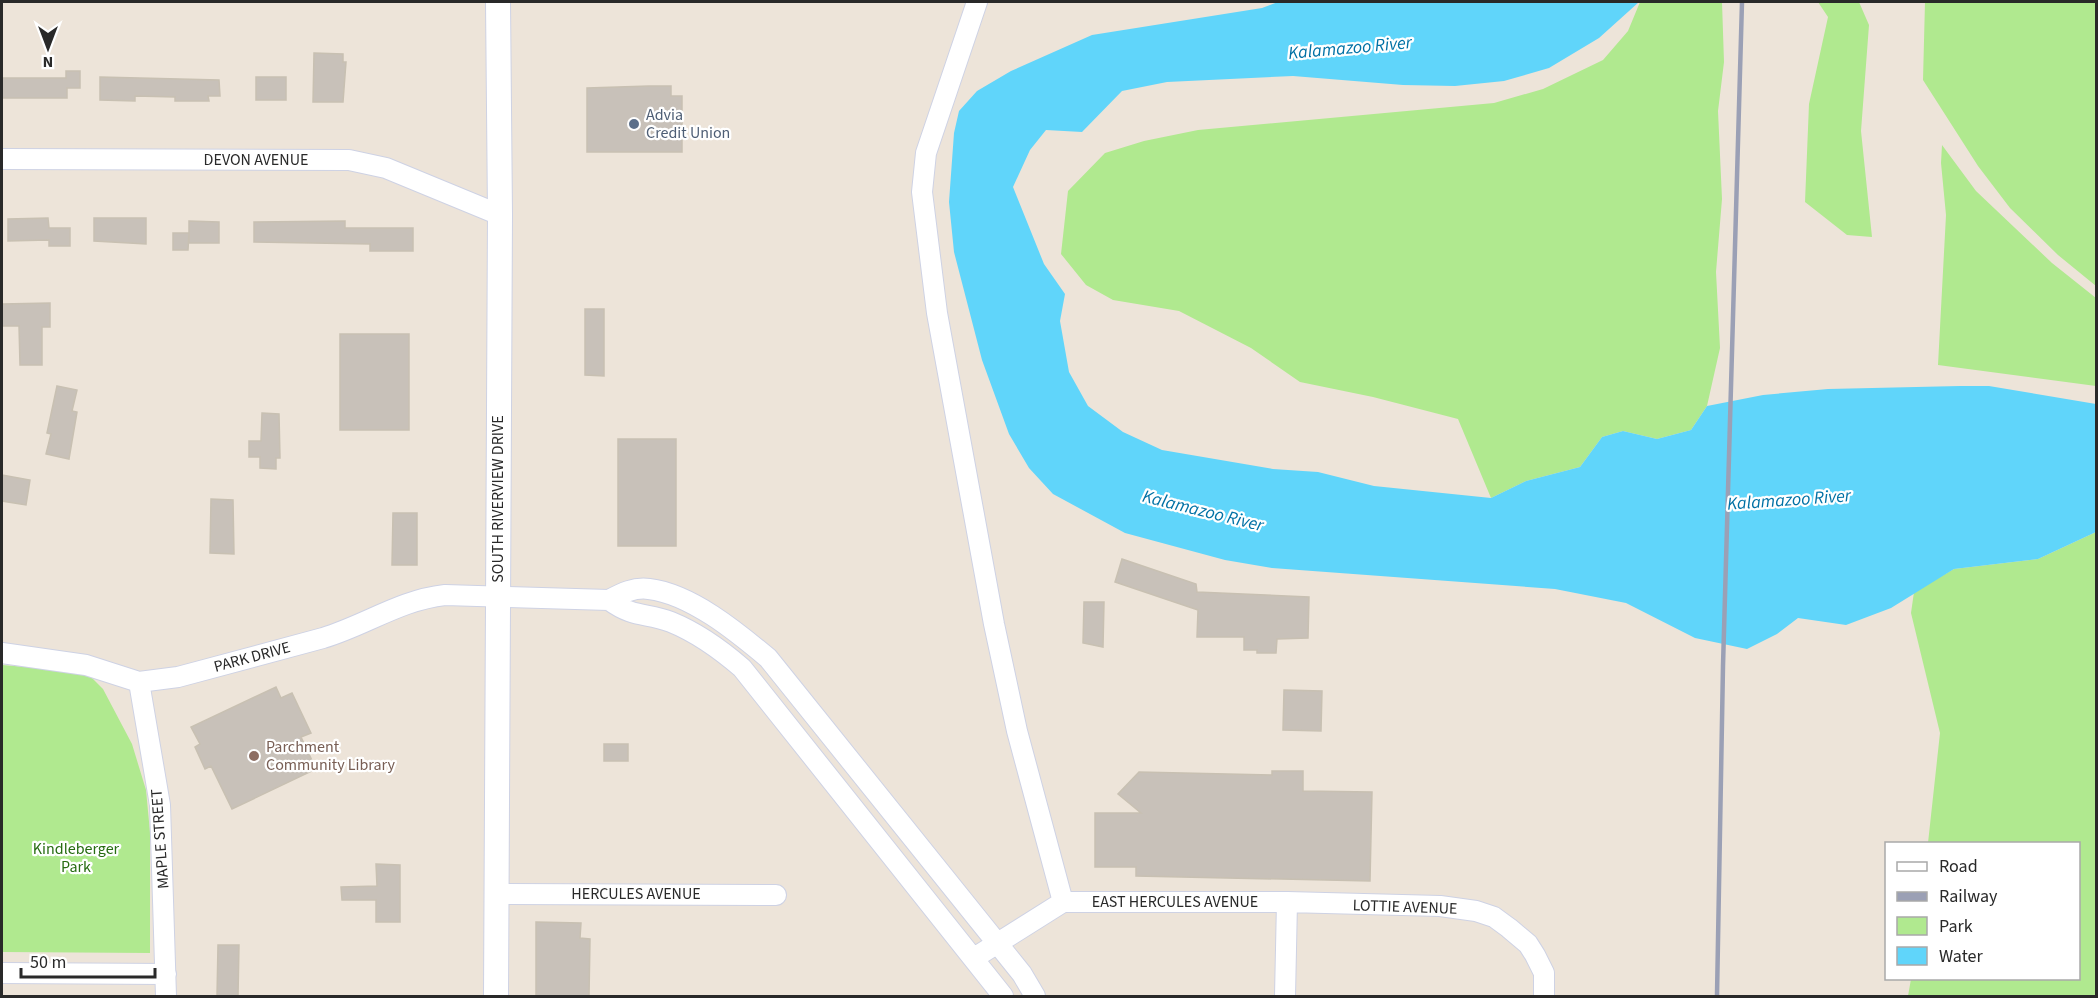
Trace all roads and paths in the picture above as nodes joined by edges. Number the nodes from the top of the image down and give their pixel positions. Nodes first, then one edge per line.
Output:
1 (498, 2) edge
2 (977, 2) edge
3 (2, 159) edge
4 (500, 214) junction
5 (498, 598) junction
6 (609, 600) junction
7 (2, 653) edge
8 (139, 682) junction
9 (496, 894) junction
10 (776, 895) dead end
11 (1063, 902) junction
12 (1287, 902) junction
13 (997, 943) junction
14 (974, 958) junction
15 (2, 973) edge
16 (166, 974) junction
17 (166, 996) edge
18 (496, 996) edge
19 (1004, 996) edge
20 (1035, 996) edge
21 (1285, 996) edge
22 (1544, 996) edge

1 - 4 street, SOUTH RIVERVIEW DRIVE
2 - 11 street
3 - 4 street, DEVON AVENUE
4 - 5 street, SOUTH RIVERVIEW DRIVE
5 - 6 street, PARK DRIVE
5 - 8 street, PARK DRIVE
5 - 9 street, SOUTH RIVERVIEW DRIVE
6 - 13 street
6 - 14 street
7 - 8 street, PARK DRIVE
8 - 16 street, MAPLE STREET
9 - 10 street, HERCULES AVENUE
9 - 18 street, SOUTH RIVERVIEW DRIVE
11 - 12 street, EAST HERCULES AVENUE
11 - 13 street
12 - 21 street
12 - 22 street, LOTTIE AVENUE
13 - 14 street
13 - 20 street
14 - 19 street
15 - 16 street
16 - 17 street, MAPLE STREET

